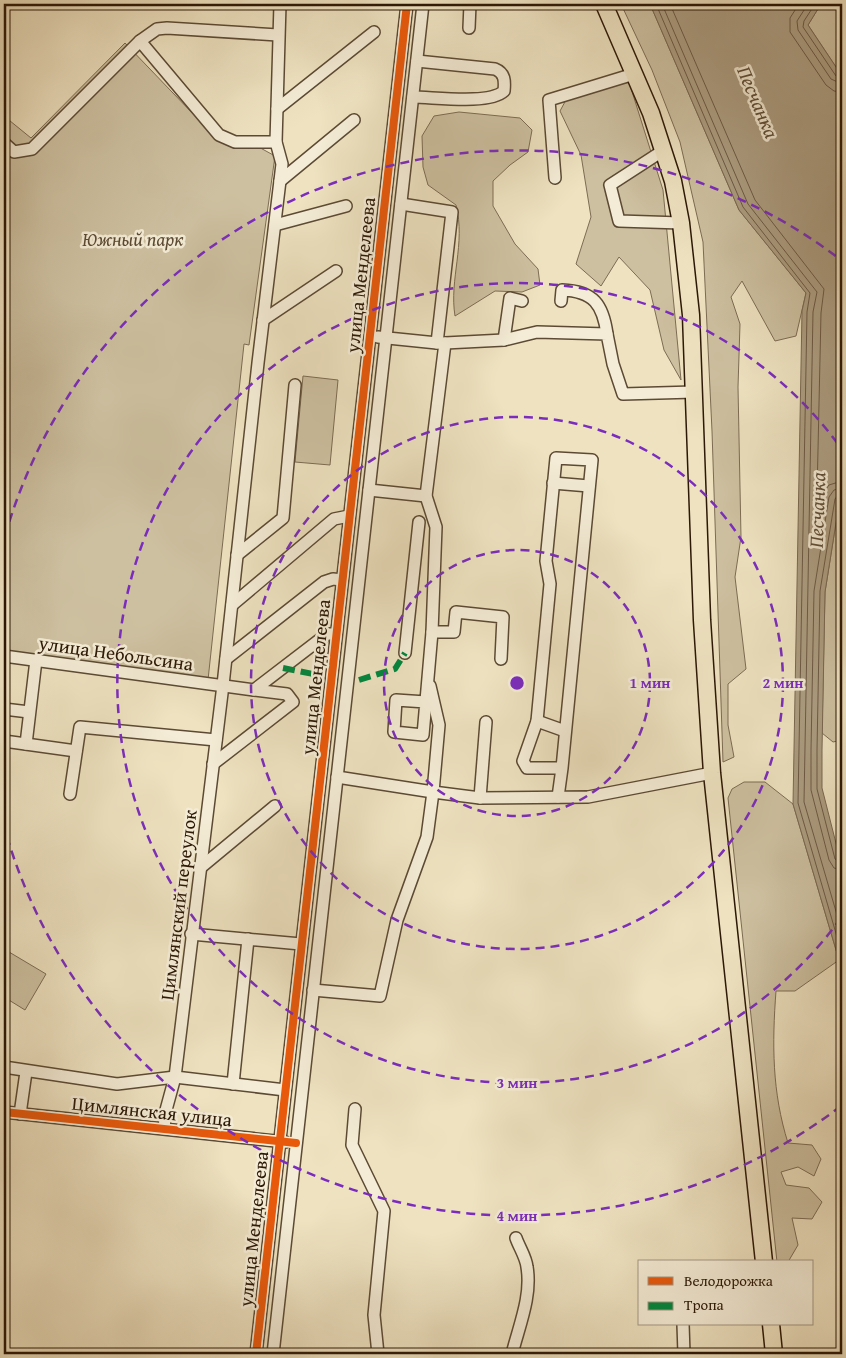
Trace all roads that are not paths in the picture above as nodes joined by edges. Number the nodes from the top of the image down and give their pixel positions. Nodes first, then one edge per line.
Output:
1 (280, 4) edge
2 (423, 4) edge
3 (470, 4) edge
4 (604, 4) edge
5 (404, 6) edge
6 (468, 28) dead end
7 (374, 32) dead end
8 (278, 35) junction
9 (140, 41) junction
10 (417, 61) junction
11 (634, 74) junction
12 (413, 96) junction
13 (277, 110) junction
14 (354, 120) dead end
15 (4, 142) edge
16 (276, 142) junction
17 (664, 150) junction
18 (555, 178) dead end
19 (280, 181) junction
20 (401, 204) junction
21 (346, 206) dead end
22 (681, 223) junction
23 (274, 225) junction
24 (336, 271) dead end
25 (561, 301) dead end
26 (522, 302) dead end
27 (263, 320) junction
28 (607, 334) junction
29 (369, 336) junction
30 (386, 338) junction
31 (504, 340) junction
32 (441, 343) junction
33 (295, 385) dead end
34 (694, 392) junction
35 (554, 483) junction
36 (589, 486) junction
37 (369, 490) junction
38 (426, 496) junction
39 (349, 516) junction
40 (419, 522) dead end
41 (237, 555) junction
42 (342, 580) junction
43 (412, 587) junction
44 (434, 588) junction
45 (232, 604) junction
46 (432, 632) junction
47 (336, 634) junction
48 (405, 652) dead end
49 (4, 656) edge
50 (226, 659) junction
51 (501, 659) dead end
52 (36, 660) junction
53 (428, 677) junction
54 (223, 685) junction
55 (254, 690) junction
56 (426, 702) dead end
57 (4, 709) edge
58 (29, 712) junction
59 (537, 721) junction
60 (486, 722) dead end
61 (565, 731) junction
62 (216, 740) junction
63 (4, 741) edge
64 (26, 744) junction
65 (76, 751) junction
66 (213, 764) junction
67 (562, 768) junction
68 (712, 773) junction
69 (337, 777) junction
70 (434, 792) junction
71 (70, 794) dead end
72 (558, 797) junction
73 (480, 798) junction
74 (275, 806) dead end
75 (200, 868) junction
76 (191, 934) junction
77 (248, 939) junction
78 (301, 944) junction
79 (313, 990) junction
80 (4, 1067) edge
81 (26, 1072) junction
82 (175, 1077) junction
83 (233, 1084) junction
84 (285, 1090) junction
85 (355, 1109) dead end
86 (4, 1112) edge
87 (20, 1114) junction
88 (164, 1128) junction
89 (279, 1142) junction
90 (296, 1143) junction
91 (516, 1238) dead end
92 (764, 1260) edge
93 (684, 1326) edge
94 (771, 1326) edge
95 (256, 1354) edge
96 (273, 1354) edge
97 (378, 1354) edge
98 (512, 1354) edge
99 (684, 1354) edge
100 (774, 1354) edge

1 - 8 street, Цимлянский переулок
2 - 10 street, улица Менделеева
3 - 6 street
4 - 11 highway
5 - 29 street, улица Менделеева
7 - 13 street
8 - 9 street
8 - 13 street, Цимлянский переулок
9 - 15 street
9 - 16 street
10 - 12 street, улица Менделеева
10 - 12 street
11 - 17 highway
11 - 18 street
12 - 20 street, улица Менделеева
13 - 16 street, Цимлянский переулок
14 - 19 street
16 - 19 street, Цимлянский переулок
17 - 22 highway
17 - 22 street
19 - 23 street, Цимлянский переулок
20 - 30 street, улица Менделеева
20 - 32 street
21 - 23 street
22 - 34 highway
23 - 27 street, Цимлянский переулок
24 - 27 street
25 - 28 street
26 - 31 street
27 - 41 street, Цимлянский переулок
28 - 31 street
28 - 34 street
29 - 30 street
29 - 39 street, улица Менделеева
30 - 32 street
30 - 37 street, улица Менделеева
31 - 32 street
32 - 38 street
33 - 41 street
34 - 68 highway
35 - 36 street
35 - 36 street
35 - 59 street
36 - 61 street
37 - 38 street
37 - 69 street, улица Менделеева
38 - 44 street
39 - 42 street, улица Менделеева
39 - 45 street
40 - 43 street
41 - 45 street, Цимлянский переулок
42 - 47 street, улица Менделеева
42 - 50 street
43 - 44 street
43 - 48 street
44 - 46 street
45 - 50 street, Цимлянский переулок
46 - 51 street
46 - 53 street
47 - 55 street
47 - 78 street, улица Менделеева
49 - 52 street, улица Небольсина
50 - 54 street, Цимлянский переулок
52 - 54 street, улица Небольсина
52 - 58 street
53 - 56 street
53 - 70 street
54 - 55 street, улица Небольсина
54 - 62 street, Цимлянский переулок
55 - 66 street, улица Небольсина
57 - 58 street
58 - 64 street
59 - 61 street
59 - 67 street
60 - 73 street
61 - 67 street
62 - 65 street
62 - 66 street, Цимлянский переулок
63 - 64 street
64 - 65 street
65 - 71 street
66 - 75 street, Цимлянский переулок
67 - 72 street
68 - 72 street
68 - 92 highway
69 - 70 street
69 - 79 street, улица Менделеева
70 - 73 street
70 - 79 street
72 - 73 street
74 - 75 street
75 - 76 street, Цимлянский переулок
76 - 77 street
76 - 82 street, Цимлянский переулок
77 - 78 street
77 - 83 street
78 - 84 street, улица Менделеева
79 - 90 street, улица Менделеева
80 - 81 street
81 - 82 street
81 - 87 street
82 - 83 street
82 - 88 street, Цимлянский переулок
83 - 84 street
84 - 89 street, улица Менделеева
85 - 97 street
86 - 87 street, Цимлянская улица
87 - 88 street, Цимлянская улица
88 - 89 street, Цимлянская улица
89 - 90 street, Цимлянская улица
89 - 95 street, улица Менделеева
90 - 96 street, улица Менделеева
91 - 98 street
93 - 99 street
94 - 100 highway

